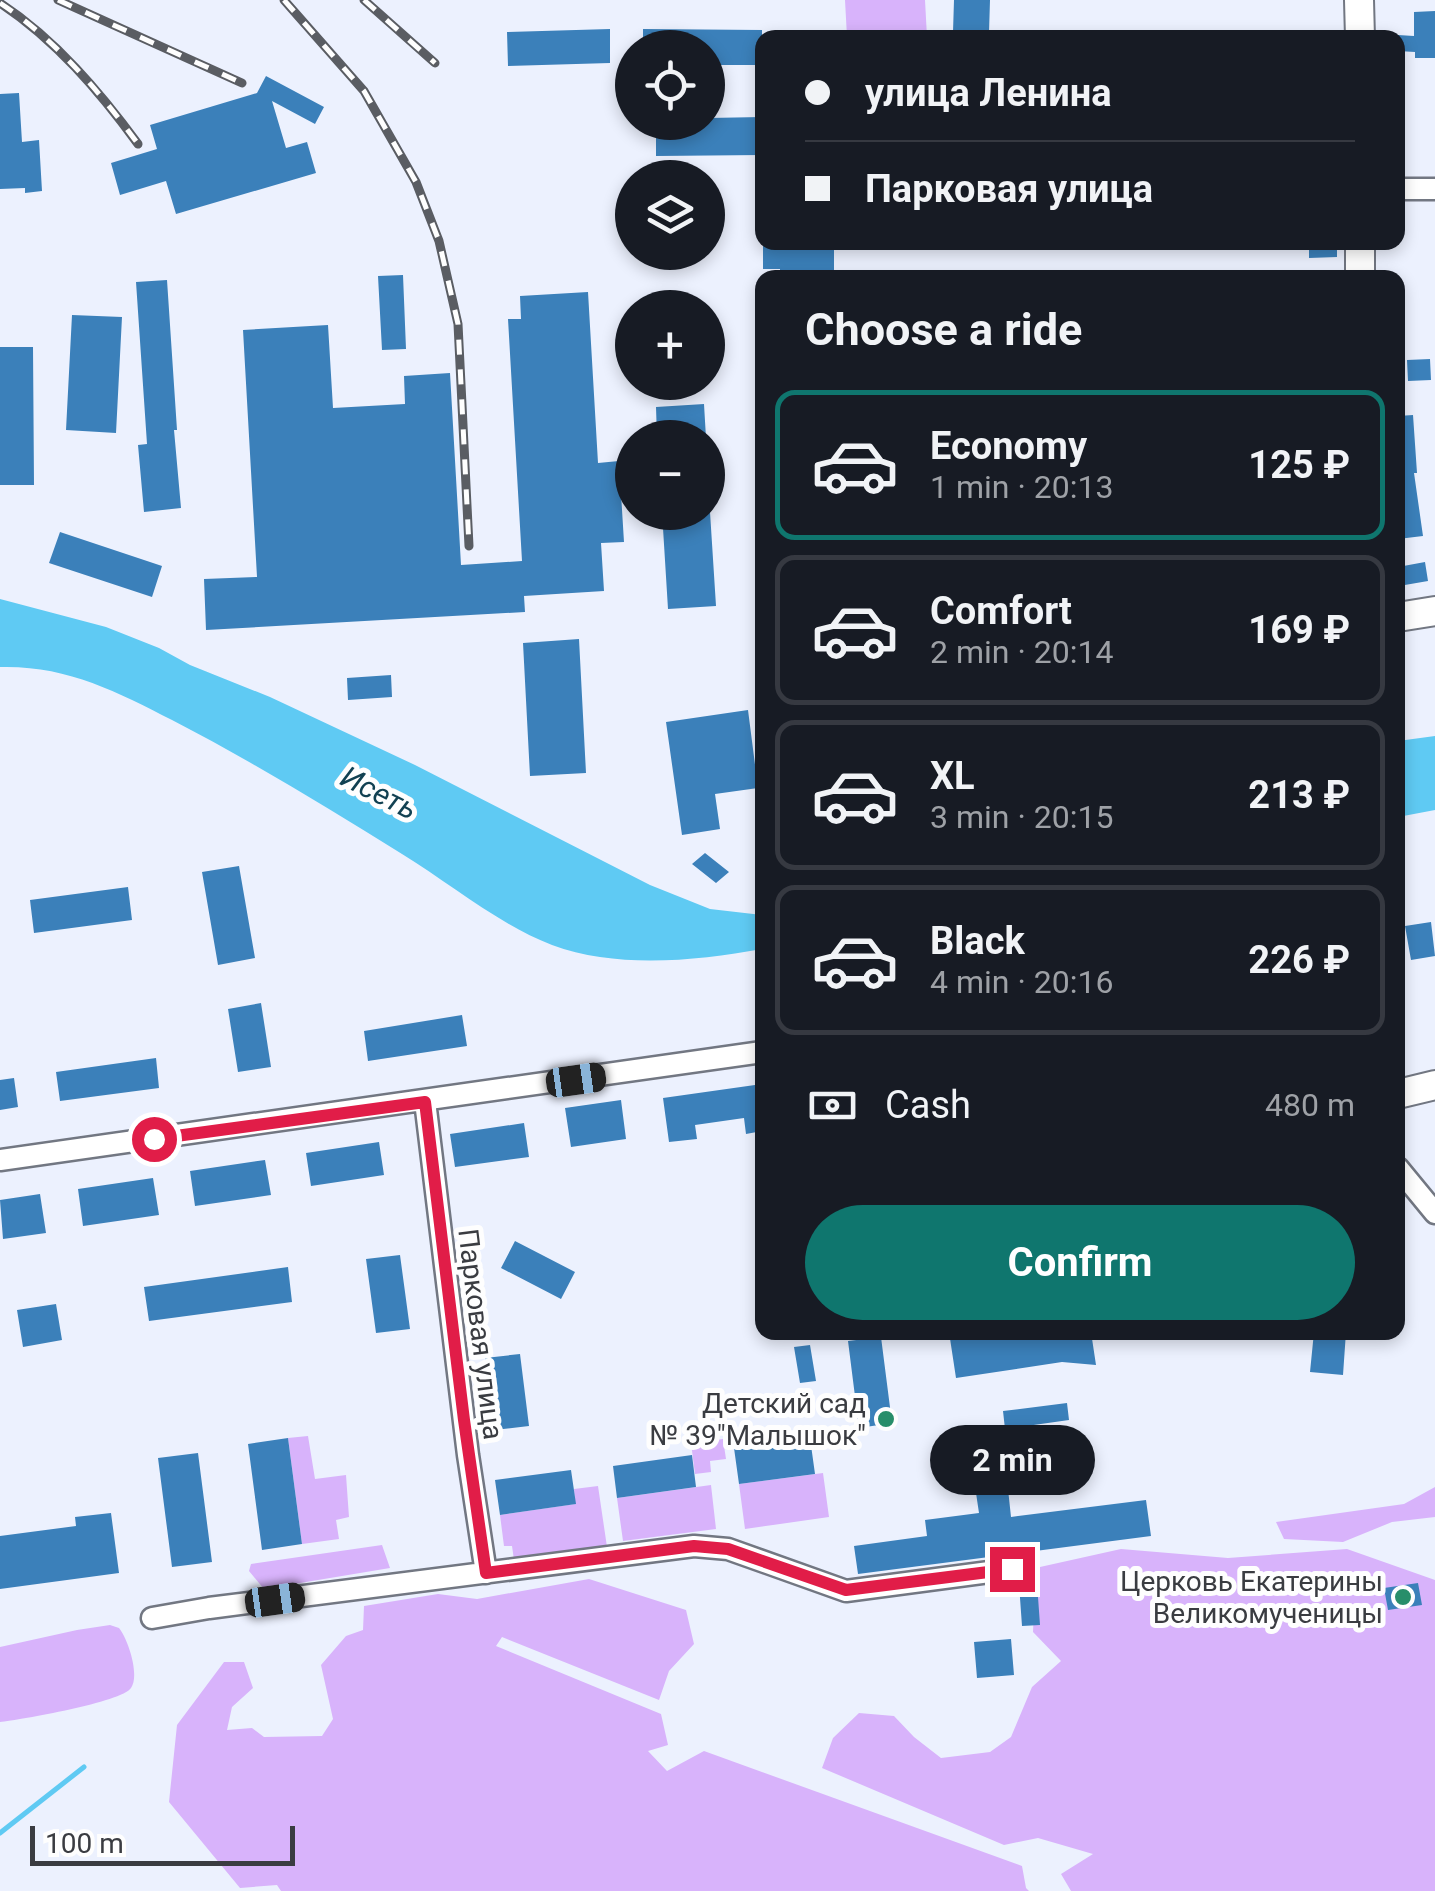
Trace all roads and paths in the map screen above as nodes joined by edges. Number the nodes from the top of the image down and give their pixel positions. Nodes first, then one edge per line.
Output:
1 (1359, 0) edge
2 (1360, 30) edge
3 (1405, 188) edge
4 (1435, 188) edge
5 (1435, 611) edge
6 (1405, 616) edge
7 (755, 1053) edge
8 (1435, 1085) edge
9 (1405, 1092) edge
10 (425, 1102) junction
11 (0, 1160) edge
12 (1405, 1177) edge
13 (1435, 1213) edge
14 (1012, 1569) dead end
15 (486, 1573) junction
16 (152, 1618) dead end

1 - 2 street
3 - 4 street
5 - 6 street
7 - 10 street
8 - 9 street
10 - 11 street
10 - 15 street, Парковая улица
12 - 13 street
14 - 15 street
15 - 16 street

